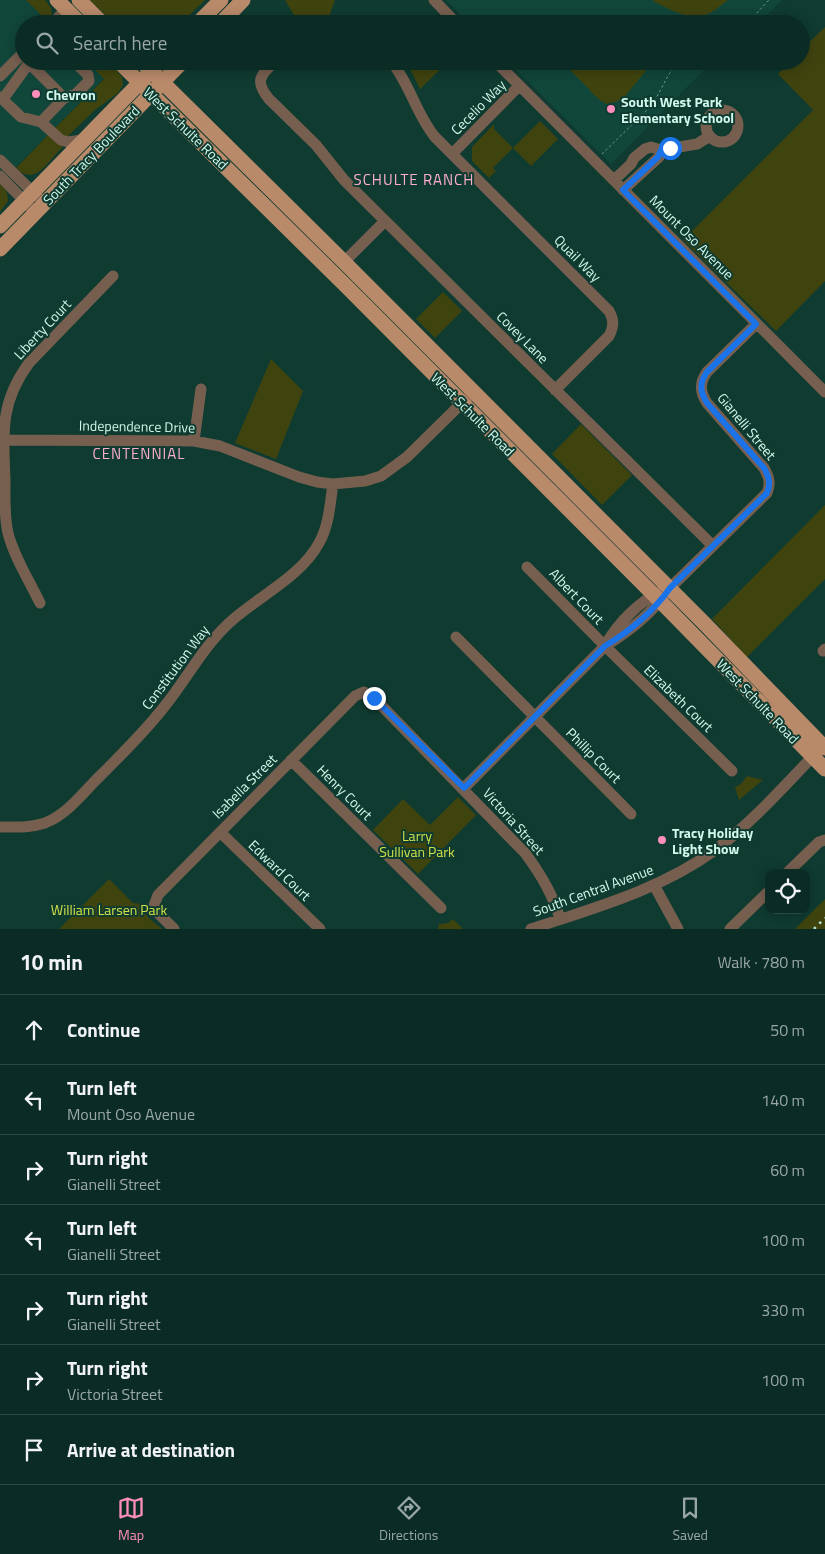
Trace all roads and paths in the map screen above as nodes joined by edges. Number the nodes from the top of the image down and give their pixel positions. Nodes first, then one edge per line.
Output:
1 (79, 0) edge
2 (221, 0) edge
3 (243, 0) edge
4 (434, 0) edge
5 (769, 0) edge
6 (61, 5) edge
7 (72, 15) edge
8 (94, 15) edge
9 (206, 15) edge
10 (229, 15) edge
11 (448, 15) edge
12 (755, 15) edge
13 (15, 66) edge
14 (18, 70) edge
15 (37, 70) edge
16 (83, 70) edge
17 (127, 70) edge
18 (147, 70) edge
19 (155, 70) edge
20 (174, 70) edge
21 (267, 70) edge
22 (397, 70) edge
23 (504, 70) edge
24 (672, 70) edge
25 (0, 76) edge
26 (140, 82) junction
27 (163, 82) junction
28 (519, 86) junction
29 (152, 93) junction
30 (1, 98) edge
31 (64, 98) junction
32 (41, 122) junction
33 (710, 136) dead end
34 (82, 140) junction
35 (661, 150) junction
36 (452, 154) junction
37 (0, 160) edge
38 (595, 161) junction
39 (631, 164) junction
40 (640, 173) junction
41 (0, 176) edge
42 (614, 180) junction
43 (623, 190) junction
44 (28, 196) junction
45 (40, 207) junction
46 (385, 221) junction
47 (0, 226) edge
48 (0, 249) edge
49 (344, 262) junction
50 (113, 276) dead end
51 (756, 324) junction
52 (201, 389) dead end
53 (555, 390) junction
54 (473, 392) junction
55 (825, 392) edge
56 (462, 403) junction
57 (2, 440) edge
58 (194, 441) junction
59 (333, 484) junction
60 (714, 546) junction
61 (527, 567) dead end
62 (670, 588) junction
63 (657, 598) junction
64 (40, 603) dead end
65 (456, 637) dead end
66 (605, 646) junction
67 (364, 692) joint
68 (535, 717) junction
69 (821, 749) edge
70 (291, 760) junction
71 (825, 769) edge
72 (732, 771) dead end
73 (464, 788) junction
74 (631, 814) dead end
75 (0, 827) edge
76 (220, 832) junction
77 (825, 840) edge
78 (791, 869) edge
79 (654, 885) junction
80 (765, 895) edge
81 (441, 908) dead end
82 (560, 919) junction
83 (174, 929) edge
84 (320, 929) edge
85 (531, 929) edge
86 (678, 929) edge
87 (730, 929) edge

1 - 8 main road
2 - 9 main road
3 - 10 main road
4 - 11 street
5 - 12 path
6 - 7 main road
13 - 25 street
14 - 30 street
15 - 31 street
16 - 31 street
17 - 26 main road, West Schulte Road
18 - 26 main road, South Tracy Boulevard
19 - 27 main road, West Schulte Road
20 - 27 main road, South Tracy Boulevard
21 - 46 street, Covey Lane
22 - 36 street, Cecelio Way
23 - 28 street, Mount Oso Avenue
24 - 38 path
26 - 29 main road, West Schulte Road
26 - 34 main road, South Tracy Boulevard
27 - 29 main road, South Tracy Boulevard
27 - 49 main road, West Schulte Road
28 - 36 street, Cecelio Way
28 - 38 street, Mount Oso Avenue
29 - 45 main road, South Tracy Boulevard
29 - 56 main road, West Schulte Road
30 - 32 street
31 - 32 street
32 - 34 street
33 - 35 street
34 - 44 main road, South Tracy Boulevard
35 - 39 street
35 - 40 street
36 - 53 street, Quail Way
37 - 44 street
38 - 42 street, Mount Oso Avenue
39 - 40 street
39 - 42 street
40 - 43 street
41 - 44 street
42 - 43 street, Mount Oso Avenue
43 - 51 street, Mount Oso Avenue
44 - 45 street
44 - 47 main road, South Tracy Boulevard
45 - 48 main road, South Tracy Boulevard
46 - 49 street
46 - 53 street, Covey Lane
49 - 54 main road, West Schulte Road
50 - 57 street, Liberty Court
51 - 55 street, Mount Oso Avenue
51 - 60 street, Gianelli Street
52 - 58 street
53 - 60 street, Covey Lane
54 - 56 street, Independence Drive
54 - 62 main road, West Schulte Road
56 - 59 street, Independence Drive
56 - 63 main road, West Schulte Road
57 - 58 street, Independence Drive
57 - 64 street, Liberty Court
58 - 59 street, Independence Drive
59 - 75 street, Constitution Way
60 - 62 street, Gianelli Street
61 - 66 street, Albert Court
62 - 63 street, Gianelli Street
62 - 69 main road, West Schulte Road
63 - 66 street, Gianelli Street
63 - 69 main road, West Schulte Road
65 - 68 street, Phillip Court
66 - 68 street, Gianelli Street
66 - 72 street, Elizabeth Court
67 - 70 street, Isabella Street
67 - 73 street, Victoria Street
68 - 73 street, Gianelli Street
68 - 74 street, Phillip Court
69 - 71 main road, West Schulte Road
69 - 79 street, South Central Avenue
70 - 76 street, Isabella Street
70 - 81 street, Henry Court
73 - 82 street, Victoria Street
76 - 83 street, Isabella Street
76 - 84 street, Edward Court
77 - 78 street
79 - 82 street, South Central Avenue
79 - 86 street
80 - 87 street
82 - 85 street, South Central Avenue

